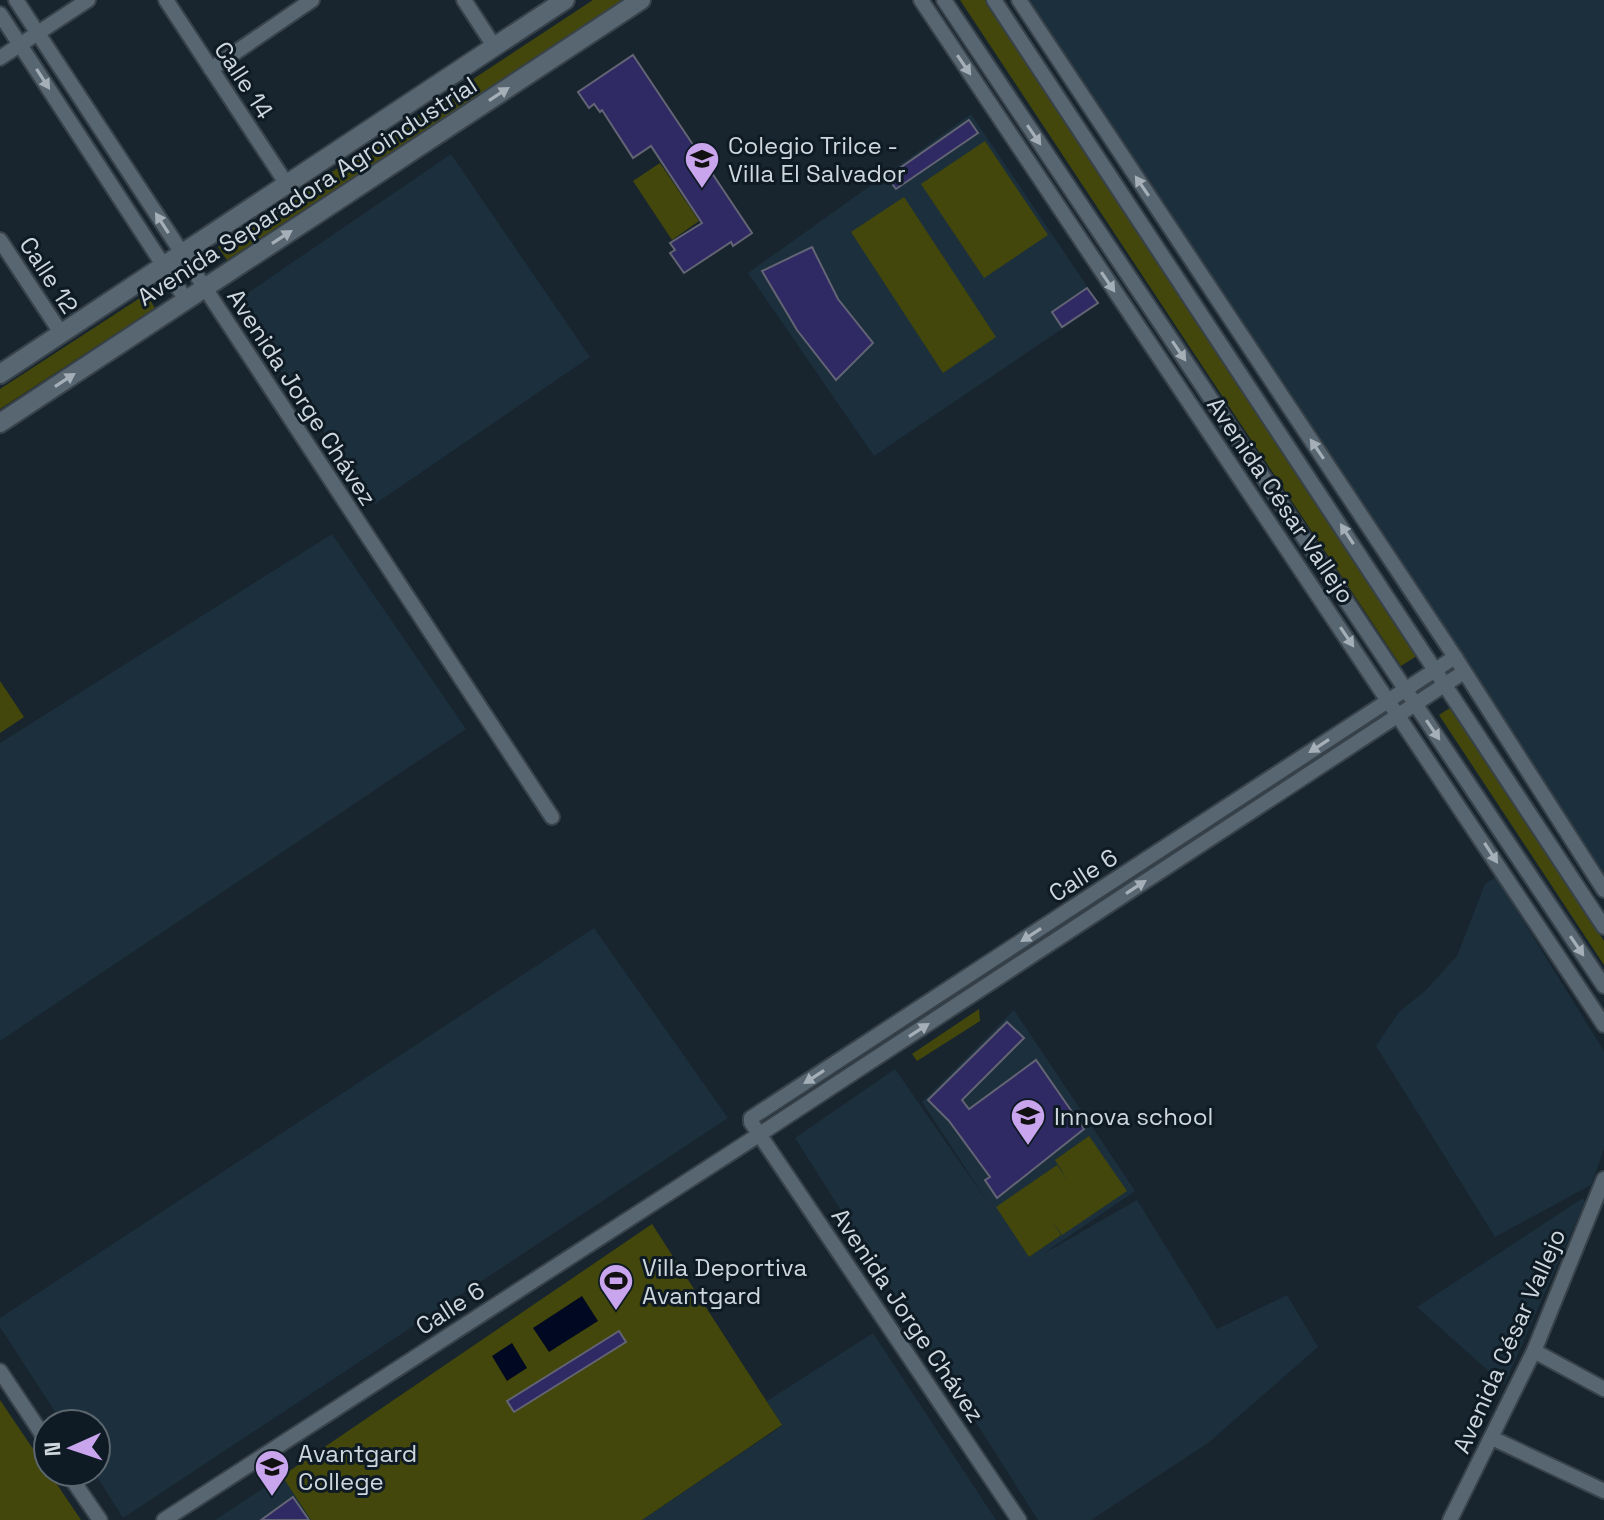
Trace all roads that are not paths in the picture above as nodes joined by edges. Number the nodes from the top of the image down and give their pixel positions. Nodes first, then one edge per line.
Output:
1 (16, 0) edge
2 (88, 0) edge
3 (166, 0) edge
4 (312, 0) edge
5 (464, 0) edge
6 (565, 0) edge
7 (641, 0) edge
8 (921, 0) edge
9 (944, 0) edge
10 (994, 0) edge
11 (1019, 0) edge
12 (0, 14) edge
13 (38, 33) junction
14 (20, 44) junction
15 (494, 46) junction
16 (0, 58) edge
17 (211, 69) junction
18 (286, 183) junction
19 (0, 240) edge
20 (182, 253) junction
21 (164, 265) junction
22 (204, 288) junction
23 (186, 300) junction
24 (61, 333) junction
25 (0, 374) edge
26 (0, 423) edge
27 (1455, 657) junction
28 (1436, 670) junction
29 (1464, 672) junction
30 (1446, 684) junction
31 (1406, 690) junction
32 (1389, 700) junction
33 (1415, 704) junction
34 (1399, 715) junction
35 (1346, 729) junction
36 (1356, 743) junction
37 (1295, 762) junction
38 (1305, 776) junction
39 (552, 817) dead end
40 (1190, 831) junction
41 (1199, 846) junction
42 (1604, 890) edge
43 (1059, 917) junction
44 (1604, 927) edge
45 (1068, 932) junction
46 (1604, 986) edge
47 (1604, 1025) edge
48 (850, 1054) junction
49 (859, 1069) junction
50 (760, 1134) junction
51 (1604, 1179) edge
52 (1534, 1351) junction
53 (0, 1371) edge
54 (1604, 1389) edge
55 (32, 1419) edge
56 (1492, 1438) junction
57 (78, 1488) edge
58 (1604, 1491) edge
59 (100, 1520) edge
60 (164, 1520) edge
61 (1019, 1520) edge
62 (1450, 1520) edge

1 - 13 street, Avenida Jorge Chávez
2 - 13 street
3 - 17 street, Calle 14
4 - 17 street
5 - 15 street
6 - 15 street, Avenida Separadora Agroindustrial
22 -> 7 street, Avenida Separadora Agroindustrial
8 -> 32 street, Avenida César Vallejo
9 -> 31 street, Avenida César Vallejo
28 -> 10 street, Avenida César Vallejo
27 -> 11 street
12 - 14 street, Avenida Jorge Chávez
13 - 14 street
20 -> 13 street, Avenida Jorge Chávez
14 - 16 street
14 -> 21 street, Avenida Jorge Chávez
15 - 18 street, Avenida Separadora Agroindustrial
17 - 18 street, Calle 14
18 - 20 street, Avenida Separadora Agroindustrial
19 - 24 street, Calle 12
20 - 21 street, Avenida Separadora Agroindustrial
20 - 22 street, Avenida Jorge Chávez
21 - 23 street, Avenida Jorge Chávez
21 - 24 street, Avenida Separadora Agroindustrial
22 - 23 street, Avenida Separadora Agroindustrial
22 - 39 street, Avenida Jorge Chávez
26 -> 23 street, Avenida Separadora Agroindustrial
24 - 25 street, Avenida Separadora Agroindustrial
27 - 28 street, Calle 6
27 - 29 street
28 - 30 street, Avenida César Vallejo
28 - 31 street, Calle 6
29 - 30 street, Calle 6
29 - 42 street
30 - 33 street, Calle 6
30 - 44 street, Avenida César Vallejo
31 - 32 street, Calle 6
31 - 33 street, Avenida César Vallejo
32 - 34 street, Avenida César Vallejo
32 - 35 street, Calle 6
33 - 34 street, Calle 6
33 -> 46 street, Avenida César Vallejo
34 - 36 street, Calle 6
34 -> 47 street, Avenida César Vallejo
35 - 36 street
35 -> 37 street, Calle 6
36 - 38 street, Calle 6
37 - 38 street
37 - 40 street, Calle 6
38 - 41 street, Calle 6
40 - 41 street
40 - 43 street, Calle 6
45 -> 41 street, Calle 6
43 - 45 street
43 -> 48 street, Calle 6
49 -> 45 street, Calle 6
48 - 49 street
48 -> 50 street, Calle 6
49 - 50 street, Calle 6
50 - 60 street, Calle 6
50 - 61 street, Avenida Jorge Chávez
51 - 52 street, Avenida César Vallejo
52 - 54 street
52 - 56 street, Avenida César Vallejo
53 - 55 street
56 - 58 street
56 - 62 street, Avenida César Vallejo
57 - 59 street

